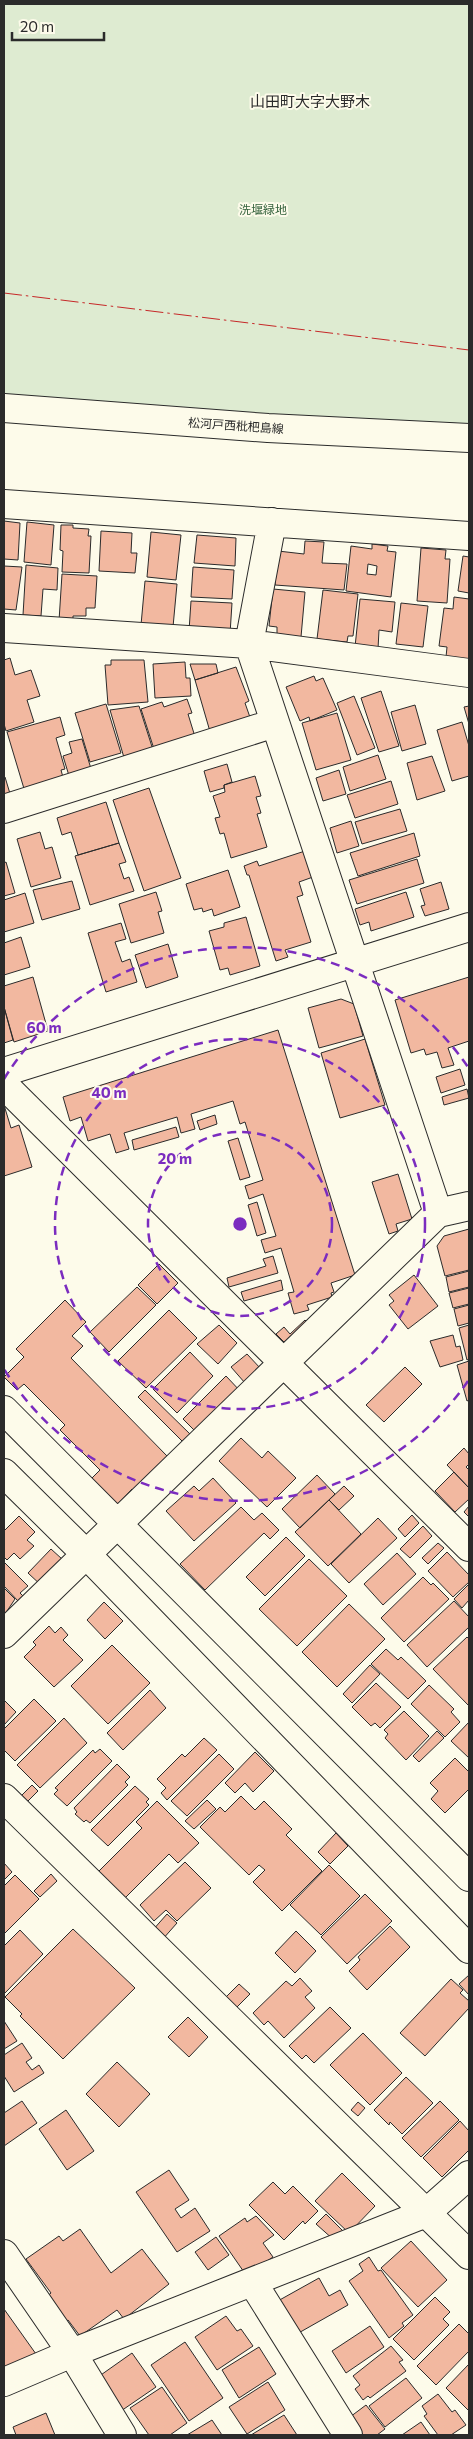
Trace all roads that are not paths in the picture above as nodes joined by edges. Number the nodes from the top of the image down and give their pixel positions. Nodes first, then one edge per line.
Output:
1 (4, 408) edge
2 (469, 438) edge
3 (4, 504) edge
4 (272, 522) junction
5 (469, 536) edge
6 (4, 628) edge
7 (249, 644) junction
8 (469, 673) edge
9 (275, 723) junction
10 (4, 809) edge
11 (469, 927) edge
12 (355, 962) junction
13 (4, 1072) edge
14 (4, 1085) edge
15 (469, 1206) edge
16 (438, 1213) junction
17 (284, 1362) junction
18 (4, 1410) edge
19 (4, 1473) edge
20 (117, 1525) junction
21 (469, 1547) edge
22 (86, 1554) junction
23 (4, 1634) edge
24 (4, 1798) edge
25 (469, 1877) edge
26 (469, 1949) edge
27 (469, 2175) edge
28 (426, 2214) junction
29 (4, 2254) edge
30 (469, 2255) edge
31 (253, 2283) junction
32 (72, 2353) junction
33 (4, 2382) edge
34 (122, 2435) edge
35 (348, 2435) edge

1 - 2 street, 松河戸西枇杷島線
3 - 4 street
4 - 5 street
4 - 7 street
6 - 7 street
7 - 8 street
7 - 9 street
9 - 10 street
9 - 12 street
11 - 12 street
12 - 13 street
12 - 16 street
14 - 17 street
15 - 16 street
16 - 17 street
17 - 20 street
17 - 21 street
18 - 20 street
19 - 22 street
20 - 22 street
20 - 25 street
22 - 23 street
22 - 26 street
24 - 28 street
27 - 28 street
28 - 30 street
28 - 31 street
29 - 32 street
31 - 32 street
31 - 35 street
32 - 33 street
32 - 34 street

